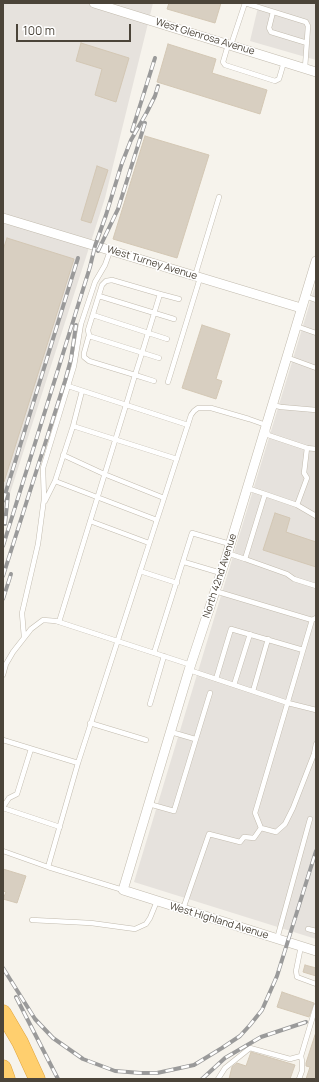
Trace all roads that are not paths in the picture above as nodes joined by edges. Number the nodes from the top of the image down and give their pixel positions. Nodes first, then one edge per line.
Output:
1 (94, 3) edge
2 (245, 3) edge
3 (273, 12) junction
4 (307, 44) junction
5 (230, 45) junction
6 (284, 62) junction
7 (305, 68) junction
8 (316, 72) edge
9 (219, 197) dead end
10 (3, 218) edge
11 (110, 251) junction
12 (316, 261) edge
13 (197, 277) junction
14 (313, 281) edge
15 (160, 294) junction
16 (99, 296) junction
17 (305, 296) junction
18 (179, 299) dead end
19 (316, 300) edge
20 (301, 308) junction
21 (154, 312) junction
22 (93, 315) junction
23 (174, 319) dead end
24 (296, 326) junction
25 (148, 333) junction
26 (316, 333) edge
27 (88, 336) junction
28 (167, 339) dead end
29 (142, 353) junction
30 (286, 357) junction
31 (159, 358) dead end
32 (316, 368) edge
33 (135, 375) junction
34 (154, 381) dead end
35 (168, 382) dead end
36 (68, 386) junction
37 (82, 391) junction
38 (126, 405) junction
39 (272, 405) junction
40 (316, 410) edge
41 (188, 425) junction
42 (266, 425) junction
43 (72, 426) junction
44 (115, 440) junction
45 (307, 448) junction
46 (316, 449) edge
47 (63, 455) junction
48 (177, 459) junction
49 (104, 474) junction
50 (55, 481) junction
51 (247, 488) junction
52 (265, 494) junction
53 (97, 497) junction
54 (164, 498) junction
55 (44, 504) junction
56 (297, 505) junction
57 (316, 516) edge
58 (157, 520) junction
59 (90, 521) junction
60 (149, 543) junction
61 (230, 544) junction
62 (227, 553) junction
63 (244, 558) junction
64 (184, 562) junction
65 (140, 570) junction
66 (221, 573) junction
67 (177, 583) junction
68 (316, 586) edge
69 (215, 591) junction
70 (314, 619) edge
71 (59, 622) junction
72 (250, 634) junction
73 (24, 637) junction
74 (268, 639) junction
75 (117, 641) junction
76 (303, 650) junction
77 (154, 653) junction
78 (164, 656) junction
79 (190, 667) junction
80 (3, 675) edge
81 (216, 679) junction
82 (234, 685) junction
83 (253, 691) junction
84 (210, 693) dead end
85 (288, 703) junction
86 (150, 704) dead end
87 (316, 710) edge
88 (90, 723) junction
89 (171, 732) junction
90 (195, 739) junction
91 (3, 740) edge
92 (146, 740) dead end
93 (316, 744) edge
94 (31, 749) junction
95 (78, 763) junction
96 (149, 804) junction
97 (3, 807) edge
98 (310, 819) dead end
99 (60, 827) junction
100 (261, 828) junction
101 (3, 851) edge
102 (48, 867) junction
103 (123, 890) junction
104 (157, 901) junction
105 (183, 909) junction
106 (32, 920) dead end
107 (308, 928) dead end
108 (316, 931) edge
109 (277, 939) junction
110 (301, 946) junction
111 (316, 951) edge
112 (316, 984) edge
113 (316, 1006) edge
114 (3, 1013) edge
115 (3, 1025) edge
116 (301, 1056) junction
117 (3, 1068) edge
118 (7, 1079) edge
119 (25, 1079) edge
120 (37, 1079) edge
121 (218, 1079) edge
122 (299, 1079) edge

1 - 5 street, West Glenrosa Avenue
2 - 3 lane
2 - 5 lane
3 - 4 lane
3 - 4 lane
4 - 7 lane
5 - 6 street, West Glenrosa Avenue
5 - 6 lane
6 - 7 street, West Glenrosa Avenue
7 - 8 street, West Glenrosa Avenue
9 - 13 lane
10 - 11 street, West Turney Avenue
11 - 13 street, West Turney Avenue
11 - 36 lane
12 - 14 street, North 42nd Avenue
13 - 20 street, West Turney Avenue
13 - 35 lane
14 - 17 street, North 42nd Avenue
15 - 16 lane
15 - 18 lane
15 - 21 lane
16 - 21 lane
16 - 22 lane
17 - 19 lane
17 - 20 street, North 42nd Avenue
20 - 24 street, North 42nd Avenue
21 - 23 lane
21 - 25 lane
22 - 25 lane
22 - 27 lane
24 - 26 lane
24 - 30 street, North 42nd Avenue
25 - 28 lane
25 - 29 lane
27 - 29 lane
27 - 33 lane
29 - 31 lane
29 - 33 lane
30 - 32 lane
30 - 39 street, North 42nd Avenue
33 - 34 lane
33 - 38 lane
36 - 37 lane
36 - 55 lane
37 - 38 lane
37 - 43 lane
38 - 41 lane
38 - 44 lane
39 - 40 lane
39 - 42 street, North 42nd Avenue
41 - 42 lane
41 - 48 lane
42 - 45 lane
42 - 51 street, North 42nd Avenue
43 - 44 lane
43 - 47 lane
44 - 48 lane
44 - 49 lane
45 - 46 lane
45 - 56 lane
47 - 49 lane
47 - 50 lane
48 - 54 lane
49 - 53 lane
49 - 54 lane
50 - 53 lane
50 - 55 lane
51 - 52 lane
51 - 61 street, North 42nd Avenue
52 - 56 lane
52 - 63 lane
53 - 58 lane
53 - 59 lane
54 - 58 lane
55 - 73 lane
56 - 57 lane
58 - 60 lane
59 - 60 lane
59 - 71 lane
60 - 65 lane
61 - 62 street, North 42nd Avenue
61 - 64 lane
62 - 63 lane
62 - 66 street, North 42nd Avenue
63 - 68 lane
64 - 66 lane
64 - 67 lane
65 - 67 lane
65 - 75 lane
66 - 69 street, North 42nd Avenue
67 - 77 lane
69 - 70 lane
69 - 79 street, North 42nd Avenue
70 - 76 lane
71 - 73 lane
71 - 75 lane
72 - 74 lane
72 - 81 lane
72 - 82 lane
73 - 80 lane
74 - 76 lane
74 - 83 lane
75 - 77 lane
75 - 88 lane
76 - 85 lane
77 - 78 lane
78 - 79 lane
78 - 86 lane
79 - 81 lane
79 - 89 street, North 42nd Avenue
81 - 82 lane
82 - 83 lane
83 - 85 lane
84 - 90 lane
85 - 87 lane
85 - 100 lane
88 - 92 lane
88 - 95 lane
89 - 90 lane
89 - 96 street, North 42nd Avenue
90 - 96 lane
91 - 94 lane
93 - 100 lane
94 - 95 lane
94 - 97 lane
95 - 99 lane
96 - 103 street, North 42nd Avenue
97 - 99 lane
98 - 109 lane
99 - 102 lane
100 - 105 lane
101 - 102 lane
102 - 103 lane
103 - 104 street, West Highland Avenue
104 - 105 street, West Highland Avenue
104 - 106 lane
105 - 109 street, West Highland Avenue
107 - 108 lane
109 - 110 street, West Highland Avenue
110 - 111 street, West Highland Avenue
110 - 112 lane
113 - 116 lane
114 - 120 highway
115 - 119 highway
116 - 121 lane
116 - 122 lane
117 - 118 highway

